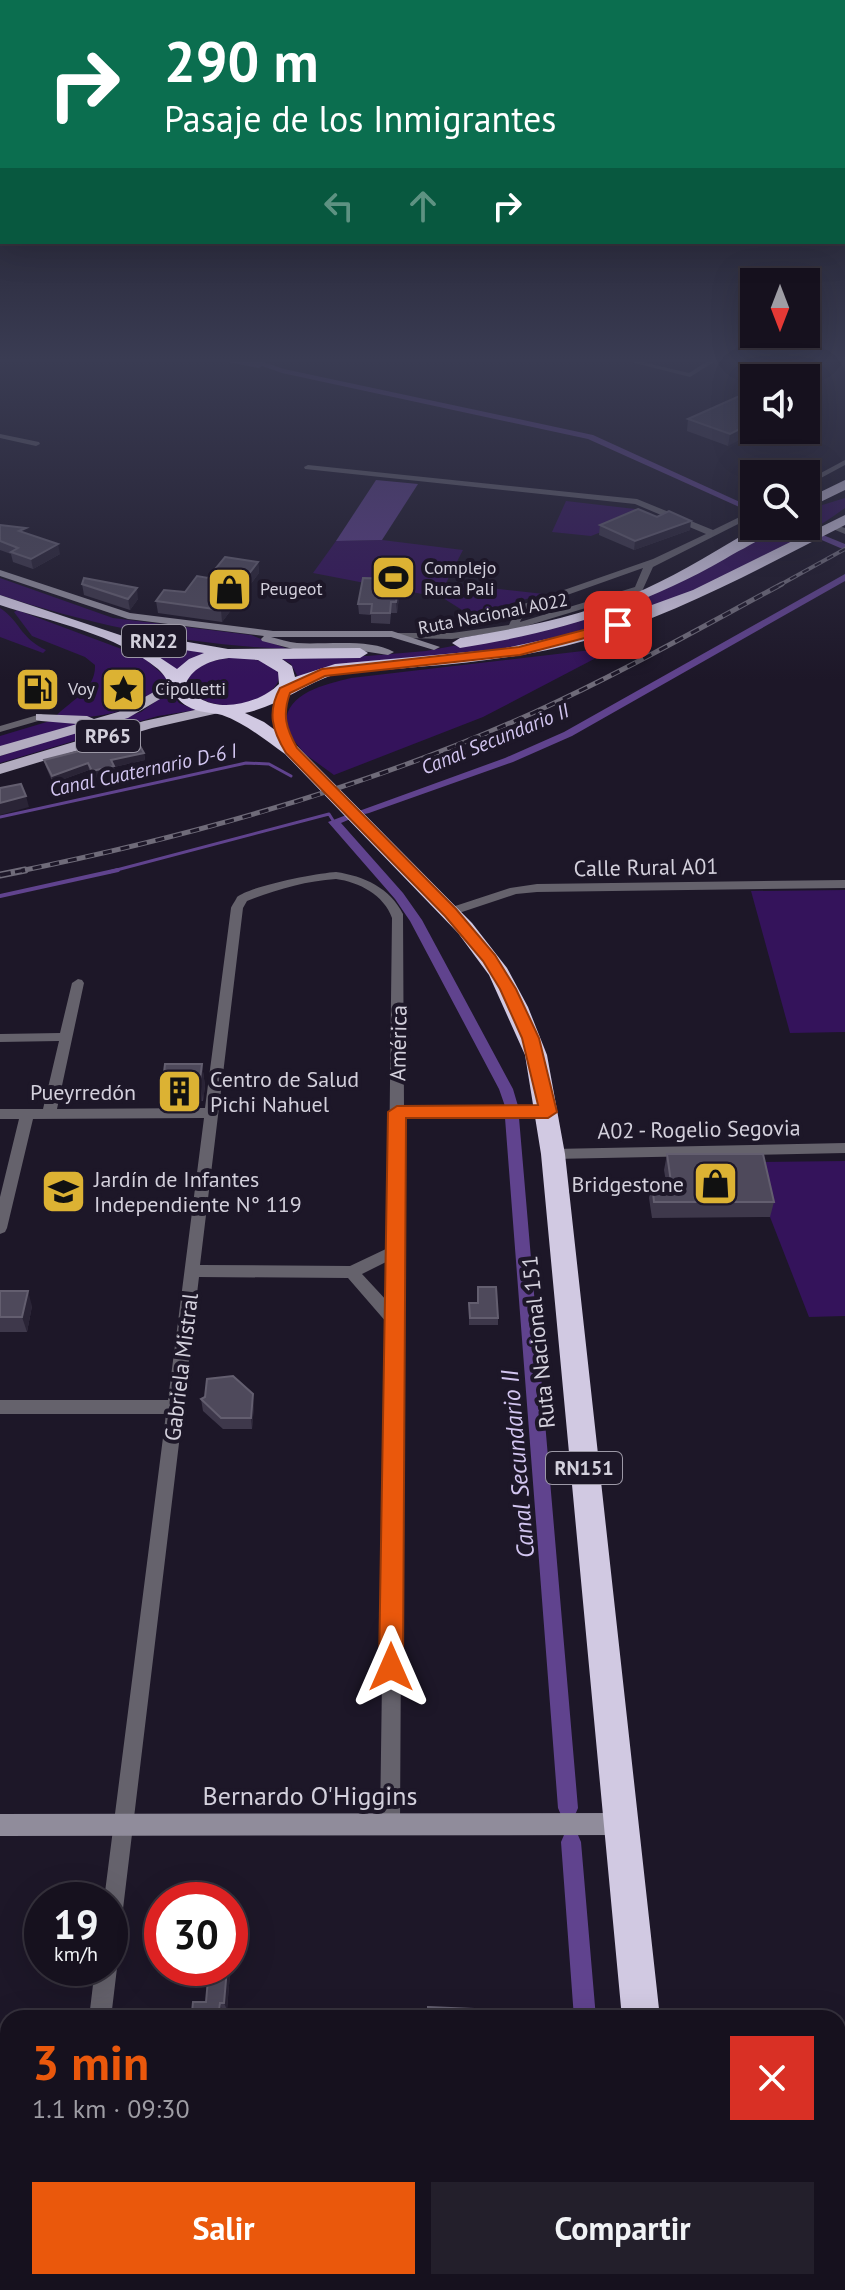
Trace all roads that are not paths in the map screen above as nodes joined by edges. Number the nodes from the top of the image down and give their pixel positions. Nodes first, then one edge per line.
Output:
1 (308, 467) dead end
2 (845, 484) edge
3 (845, 496) edge
4 (820, 498) edge
5 (820, 502) edge
6 (740, 520) edge
7 (838, 523) edge
8 (710, 535) junction
9 (746, 540) edge
10 (734, 547) junction
11 (653, 562) junction
12 (0, 573) edge
13 (636, 594) junction
14 (564, 595) junction
15 (0, 600) edge
16 (566, 614) junction
17 (70, 624) junction
18 (513, 627) junction
19 (399, 635) junction
20 (292, 640) junction
21 (434, 647) junction
22 (388, 652) junction
23 (245, 653) junction
24 (178, 682) junction
25 (283, 692) junction
26 (222, 709) junction
27 (123, 715) junction
28 (41, 717) joint
29 (0, 729) edge
30 (291, 750) junction
31 (0, 751) edge
32 (0, 769) edge
33 (337, 873) joint
34 (845, 884) edge
35 (450, 912) junction
36 (78, 983) dead end
37 (66, 1037) junction
38 (0, 1038) edge
39 (397, 1112) junction
40 (548, 1112) junction
41 (213, 1113) junction
42 (0, 1114) edge
43 (27, 1114) junction
44 (49, 1114) junction
45 (845, 1148) edge
46 (553, 1154) junction
47 (0, 1228) edge
48 (395, 1251) junction
49 (193, 1271) junction
50 (352, 1272) junction
51 (395, 1321) junction
52 (0, 1407) edge
53 (176, 1407) junction
54 (124, 1824) junction
55 (390, 1824) junction
56 (620, 1824) junction
57 (0, 1825) edge
58 (117, 1882) edge
59 (104, 1986) edge
60 (101, 2010) edge
61 (640, 2010) edge

1 - 8 street
2 - 4 highway
3 - 5 highway
6 - 8 street
7 - 25 highway, Ruta Nacional A022
8 - 10 street
8 - 11 street
9 - 10 highway, Ruta Nacional A022
10 - 13 highway, Ruta Nacional A022
11 - 13 street
11 - 14 street
12 - 20 street
13 - 16 street
13 - 21 highway, Ruta Nacional A022
14 - 16 street
14 - 18 street
15 - 17 highway, RN22
16 - 18 street
17 - 23 highway, RN22
17 - 24 highway, RN22
18 - 19 street
19 - 20 street
19 - 21 street
20 - 22 street
21 - 22 highway, Ruta Nacional A022
22 - 23 highway, Ruta Nacional A022
23 - 24 highway, RN22
23 - 25 highway, RN22
24 - 26 highway, RN22
24 - 27 main road, RP65
25 - 26 highway, Ruta Nacional A022
25 - 30 highway, Ruta Nacional 151 / RN151
26 - 30 highway, Ruta Nacional 151 / RN151
26 - 32 main road, RP65
27 - 28 main road
27 - 31 main road, RP65
28 - 29 street
30 - 35 highway, Ruta Nacional 151 / RN151
33 - 39 street, América
33 - 41 street, Gabriela Mistral
34 - 35 street, Calle Rural A01
35 - 40 highway, Ruta Nacional 151 / RN151
36 - 37 street
37 - 38 street
37 - 44 street
39 - 40 street
39 - 48 street, América
40 - 46 highway, Ruta Nacional 151 / RN151
41 - 44 street, Pueyrredón
41 - 49 street, Gabriela Mistral
42 - 43 street, Pueyrredón
43 - 44 street, Pueyrredón
43 - 47 street
45 - 46 street, A02 - Rogelio Segovia
46 - 56 highway, Ruta Nacional 151 / RN151
48 - 50 street
48 - 51 street, América
49 - 50 street
49 - 53 street, Gabriela Mistral
50 - 51 street
51 - 55 street, América
52 - 53 street
53 - 54 street, Gabriela Mistral
54 - 55 street, Bernardo O'Higgins
54 - 57 street, Bernardo O'Higgins
54 - 58 street, Gabriela Mistral
55 - 56 street, Bernardo O'Higgins
56 - 61 highway, Ruta Nacional 151 / RN151
59 - 60 street

